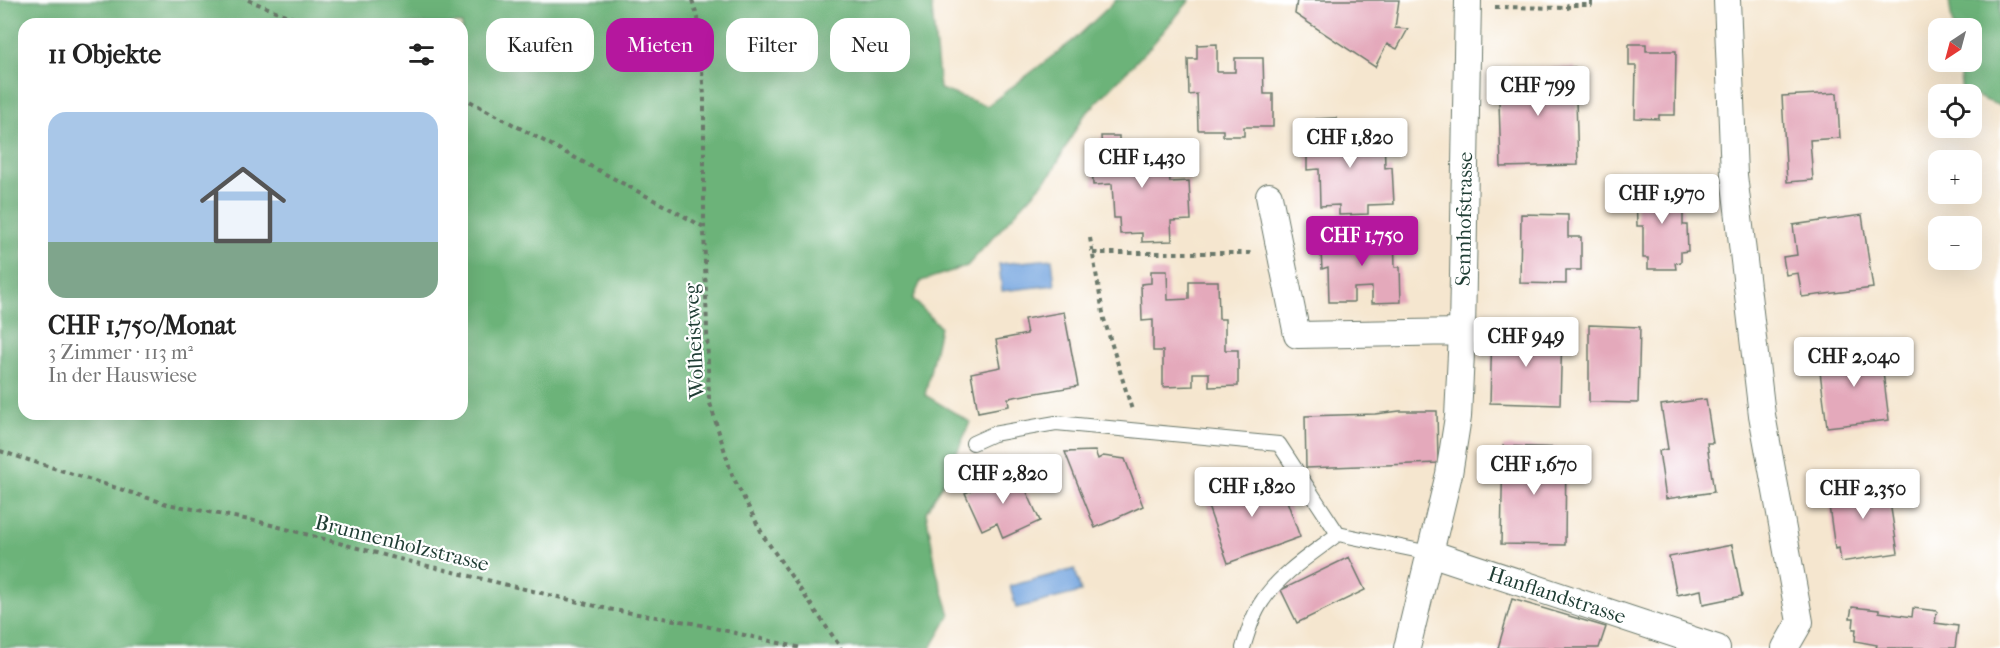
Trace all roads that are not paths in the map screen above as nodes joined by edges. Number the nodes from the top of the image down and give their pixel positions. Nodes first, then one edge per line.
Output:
1 (1468, 0) edge
2 (1727, 0) edge
3 (1269, 196) dead end
4 (1462, 332) junction
5 (973, 443) dead end
6 (1338, 534) junction
7 (1430, 553) junction
8 (1243, 648) edge
9 (1407, 648) edge
10 (1717, 648) edge
11 (1785, 648) edge

1 - 4 street, Sennhofstrasse
2 - 11 street
3 - 4 street
4 - 7 street, Sennhofstrasse
5 - 6 lane
6 - 7 lane
6 - 8 lane
7 - 9 street, Sennhofstrasse
7 - 10 street, Hanflandstrasse

